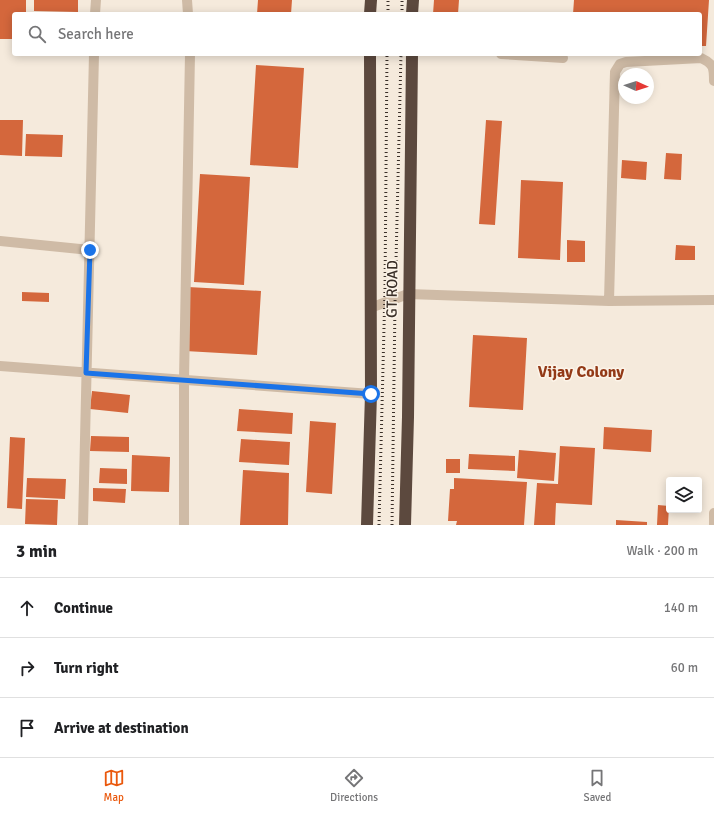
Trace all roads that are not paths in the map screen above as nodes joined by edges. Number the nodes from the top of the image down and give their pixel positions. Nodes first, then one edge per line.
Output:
1 (96, 0) edge
2 (187, 0) edge
3 (370, 0) edge
4 (412, 0) edge
5 (96, 12) edge
6 (188, 12) edge
7 (370, 12) edge
8 (412, 12) edge
9 (94, 56) edge
10 (190, 56) edge
11 (370, 56) edge
12 (412, 56) edge
13 (532, 56) edge
14 (563, 58) dead end
15 (714, 81) edge
16 (0, 241) edge
17 (90, 250) junction
18 (408, 294) junction
19 (714, 300) edge
20 (610, 301) junction
21 (370, 308) junction
22 (0, 366) edge
23 (86, 373) junction
24 (184, 380) junction
25 (371, 394) junction
26 (714, 513) edge
27 (83, 525) edge
28 (184, 525) edge
29 (367, 525) edge
30 (405, 525) edge
31 (714, 525) edge

1 - 5 street
2 - 6 street
3 - 7 highway
4 - 8 highway
9 - 17 street
10 - 24 street
11 - 21 highway, GT ROAD
12 - 18 highway, GT ROAD
13 - 14 street
15 - 20 street
16 - 17 street
17 - 23 street
18 - 20 street
18 - 21 street
18 - 30 highway, GT ROAD
19 - 20 street
21 - 25 highway, GT ROAD
22 - 23 street
23 - 24 street
23 - 27 street
24 - 25 street
24 - 28 street
25 - 29 highway, GT ROAD
26 - 31 street

